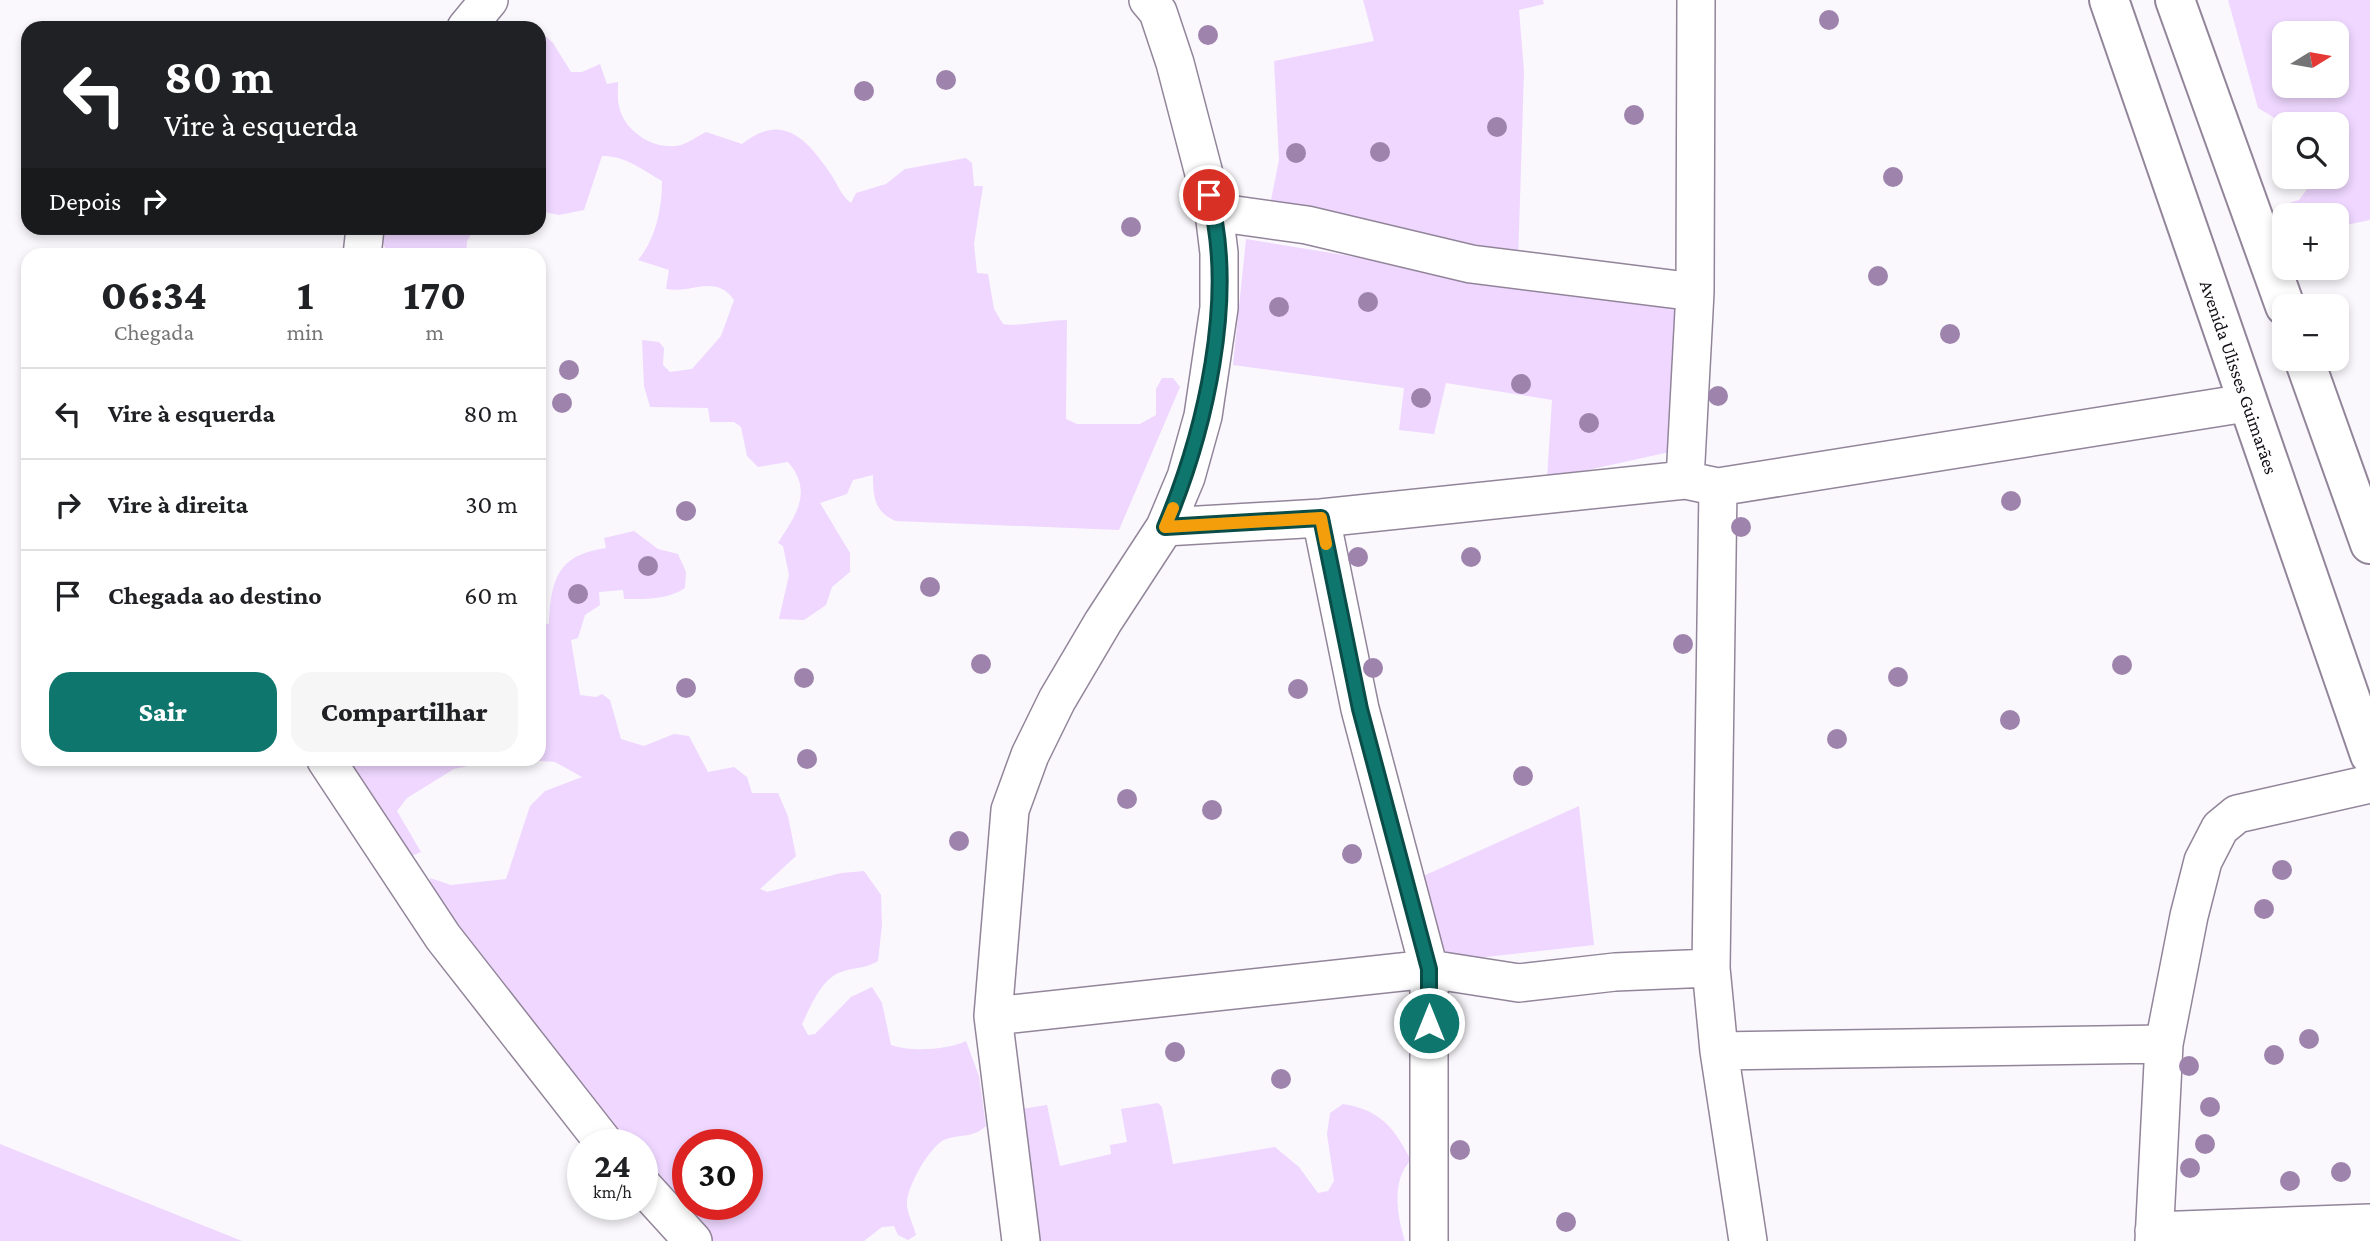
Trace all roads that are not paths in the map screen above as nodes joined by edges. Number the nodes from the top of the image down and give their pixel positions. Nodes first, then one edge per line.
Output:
1 (1148, 0) edge
2 (1696, 0) edge
3 (2109, 0) edge
4 (2175, 0) edge
5 (1214, 212) junction
6 (1695, 292) junction
7 (2281, 294) edge
8 (2308, 371) edge
9 (2246, 402) junction
10 (1701, 484) junction
11 (1321, 518) junction
12 (1165, 527) junction
13 (2370, 544) edge
14 (2370, 755) edge
15 (330, 766) edge
16 (2370, 783) edge
17 (1711, 968) junction
18 (1429, 969) junction
19 (993, 1016) junction
20 (2164, 1044) junction
21 (1719, 1051) junction
22 (593, 1129) edge
23 (658, 1203) edge
24 (2370, 1223) edge
25 (2154, 1236) edge
26 (693, 1241) edge
27 (1021, 1241) edge
28 (1429, 1241) edge
29 (1748, 1241) edge

1 - 5 street
2 - 6 street
3 - 9 main road, Avenida Ulisses Guimarães
4 - 7 main road
5 - 6 street
5 - 12 street
6 - 10 street
8 - 13 main road
9 - 10 street
9 - 14 main road, Avenida Ulisses Guimarães
10 - 11 street
10 - 17 street
11 - 12 street
11 - 18 street
12 - 19 street
15 - 22 street
16 - 20 street
17 - 18 street
17 - 21 street
18 - 19 street
18 - 28 street
19 - 27 street
20 - 21 street
20 - 25 street
21 - 29 street
23 - 26 street
24 - 25 street

